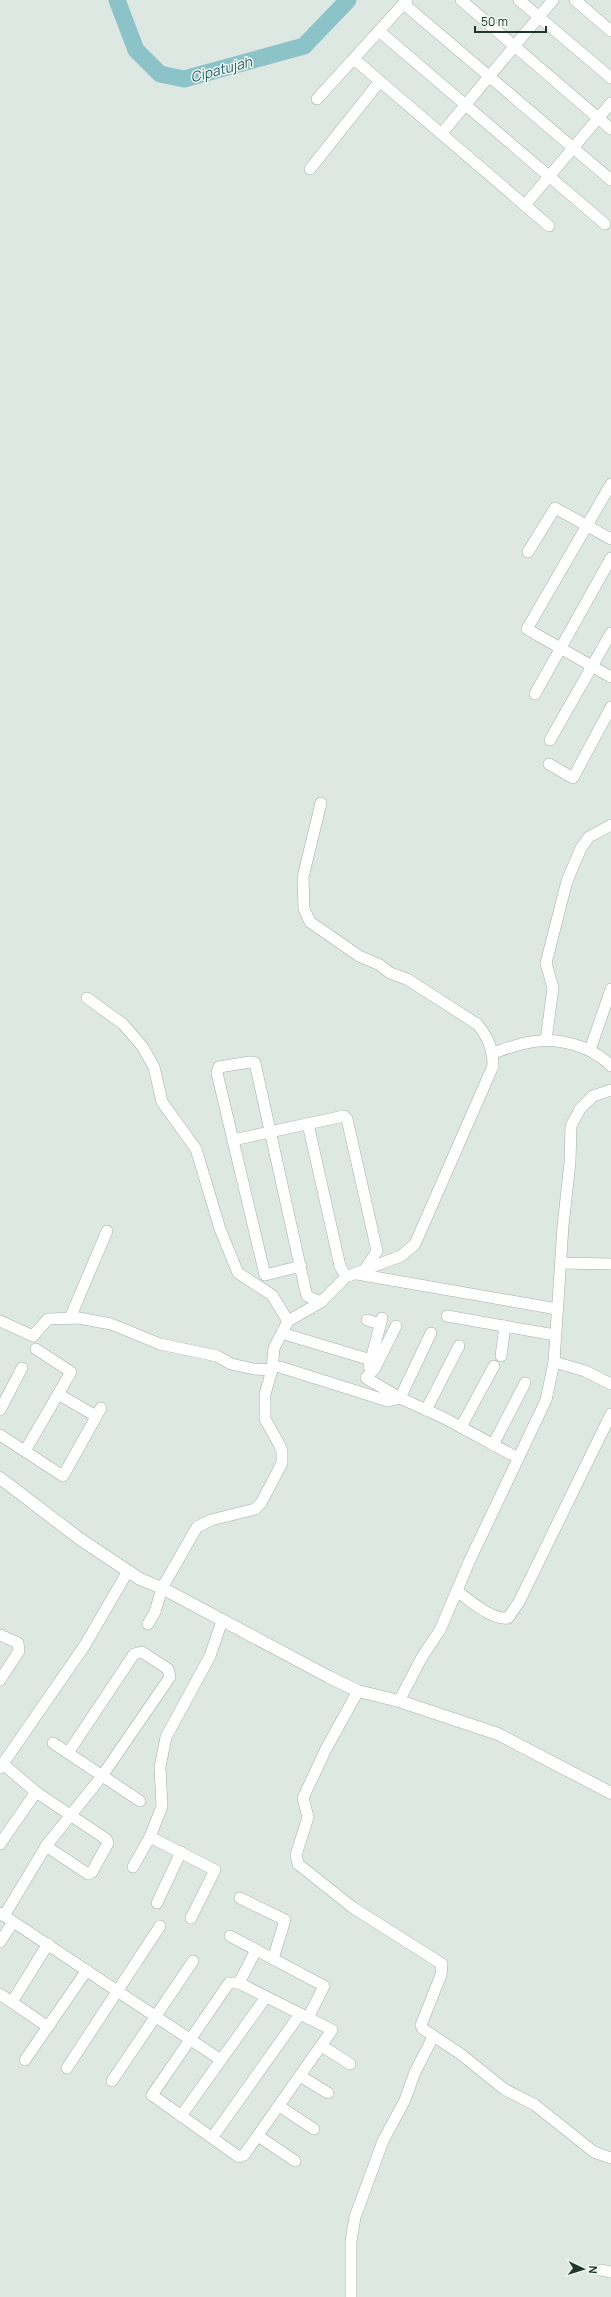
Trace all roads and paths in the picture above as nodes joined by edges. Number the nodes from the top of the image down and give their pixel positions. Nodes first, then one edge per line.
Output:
1 (461, 0) edge
2 (519, 0) edge
3 (553, 0) edge
4 (575, 0) edge
5 (405, 2) edge
6 (539, 17) junction
7 (379, 31) junction
8 (611, 31) edge
9 (515, 46) junction
10 (354, 59) junction
11 (490, 77) junction
12 (611, 78) edge
13 (380, 81) junction
14 (317, 100) dead end
15 (611, 103) edge
16 (465, 106) junction
17 (598, 118) junction
18 (611, 129) edge
19 (442, 133) junction
20 (573, 148) junction
21 (310, 169) dead end
22 (549, 176) junction
23 (611, 180) edge
24 (525, 205) junction
25 (605, 224) dead end
26 (549, 226) dead end
27 (611, 484) edge
28 (587, 526) junction
29 (611, 539) edge
30 (528, 552) dead end
31 (611, 558) edge
32 (611, 633) edge
33 (560, 648) junction
34 (592, 666) junction
35 (611, 677) edge
36 (535, 694) dead end
37 (611, 707) edge
38 (550, 740) dead end
39 (549, 764) dead end
40 (321, 803) dead end
41 (611, 825) edge
42 (611, 989) edge
43 (87, 998) dead end
44 (546, 1040) junction
45 (590, 1050) junction
46 (493, 1053) junction
47 (611, 1066) edge
48 (611, 1090) edge
49 (308, 1124) junction
50 (271, 1132) junction
51 (233, 1140) junction
52 (107, 1231) dead end
53 (561, 1263) junction
54 (611, 1264) edge
55 (301, 1266) junction
56 (354, 1274) junction
57 (321, 1302) junction
58 (557, 1309) junction
59 (447, 1316) dead end
60 (70, 1318) junction
61 (367, 1320) dead end
62 (0, 1321) edge
63 (288, 1321) junction
64 (396, 1326) dead end
65 (505, 1326) junction
66 (431, 1333) dead end
67 (288, 1335) dead end
68 (555, 1335) junction
69 (459, 1346) dead end
70 (36, 1350) dead end
71 (502, 1356) dead end
72 (371, 1360) junction
73 (554, 1362) junction
74 (494, 1366) dead end
75 (22, 1368) dead end
76 (276, 1368) junction
77 (366, 1378) junction
78 (525, 1383) dead end
79 (611, 1384) edge
80 (362, 1393) junction
81 (58, 1394) junction
82 (3, 1395) edge
83 (400, 1398) junction
84 (0, 1410) edge
85 (426, 1410) junction
86 (611, 1414) edge
87 (461, 1427) junction
88 (0, 1435) edge
89 (493, 1445) junction
90 (25, 1451) junction
91 (518, 1458) junction
92 (0, 1478) edge
93 (128, 1571) junction
94 (162, 1588) junction
95 (458, 1592) junction
96 (222, 1621) junction
97 (148, 1624) dead end
98 (0, 1635) edge
99 (0, 1680) edge
100 (358, 1691) junction
101 (399, 1701) junction
102 (53, 1743) dead end
103 (68, 1753) junction
104 (2, 1766) edge
105 (102, 1776) junction
106 (36, 1792) junction
107 (611, 1793) edge
108 (140, 1801) dead end
109 (70, 1815) junction
110 (150, 1837) junction
111 (0, 1844) edge
112 (46, 1846) junction
113 (181, 1852) junction
114 (133, 1866) dead end
115 (240, 1898) dead end
116 (157, 1903) dead end
117 (6, 1917) edge
118 (191, 1918) dead end
119 (160, 1926) dead end
120 (230, 1936) dead end
121 (0, 1942) edge
122 (48, 1944) junction
123 (256, 1950) junction
124 (273, 1959) junction
125 (193, 1961) dead end
126 (87, 1970) junction
127 (239, 1983) junction
128 (118, 1990) junction
129 (0, 1994) edge
130 (266, 1997) junction
131 (12, 2002) junction
132 (155, 2016) junction
133 (304, 2016) junction
134 (48, 2027) junction
135 (433, 2037) junction
136 (189, 2039) junction
137 (322, 2046) junction
138 (25, 2060) dead end
139 (221, 2060) junction
140 (350, 2064) dead end
141 (67, 2068) dead end
142 (300, 2076) junction
143 (112, 2081) dead end
144 (328, 2093) dead end
145 (279, 2106) junction
146 (182, 2116) junction
147 (314, 2129) dead end
148 (258, 2136) junction
149 (212, 2138) junction
150 (611, 2158) edge
151 (295, 2161) dead end
152 (350, 2297) edge

1 - 9 street
2 - 6 street
3 - 6 street
4 - 8 street
5 - 7 street
5 - 11 street
6 - 9 street
6 - 12 street
7 - 10 street
7 - 16 street
9 - 11 street
9 - 17 street
10 - 13 street
10 - 14 street
11 - 16 street
11 - 20 street
13 - 19 street
13 - 21 street
15 - 17 street
16 - 19 street
16 - 22 street
17 - 18 street
17 - 20 street
19 - 24 street
20 - 22 street
20 - 23 street
22 - 24 street
22 - 25 street
24 - 26 street
27 - 28 street
28 - 29 street
28 - 30 street
28 - 33 street
31 - 33 street
32 - 34 street
33 - 34 street
33 - 36 street
34 - 35 street
34 - 38 street
37 - 39 street
40 - 46 street
41 - 44 street
42 - 45 street
43 - 63 street
44 - 45 street
44 - 46 street
45 - 47 street
46 - 56 street
48 - 53 street
49 - 50 street
49 - 56 street
49 - 56 street
50 - 51 street
50 - 51 street
50 - 55 street
51 - 55 street
52 - 60 street
53 - 54 street
53 - 58 street
55 - 57 street
56 - 57 street
56 - 58 street
57 - 63 street
58 - 68 street
59 - 65 street
60 - 62 street
60 - 76 street
61 - 72 street
63 - 76 street
64 - 77 street
65 - 68 street
65 - 71 street
66 - 83 street
67 - 72 street
68 - 73 street
69 - 85 street
70 - 81 street
72 - 77 street
73 - 79 street
73 - 91 street
74 - 87 street
75 - 82 street
76 - 80 street
76 - 94 street
77 - 80 street
77 - 83 street
78 - 89 street
80 - 83 street
81 - 90 street
81 - 90 street
82 - 84 street
83 - 85 street
85 - 87 street
86 - 95 street
87 - 89 street
88 - 90 street
89 - 91 street
91 - 95 street
92 - 93 street
93 - 94 street
93 - 104 street
94 - 96 street
94 - 97 street
95 - 101 street
96 - 100 street
96 - 110 street
98 - 99 street
100 - 101 street
100 - 135 street
101 - 107 street
102 - 103 street
103 - 105 street
103 - 105 street
104 - 106 street
105 - 108 street
105 - 109 street
106 - 109 street
106 - 111 street
109 - 112 street
109 - 112 street
110 - 113 street
110 - 114 street
112 - 117 street
113 - 116 street
113 - 118 street
115 - 124 street
117 - 121 street
117 - 122 street
119 - 128 street
120 - 123 street
122 - 126 street
122 - 131 street
123 - 124 street
123 - 127 street
124 - 133 street
125 - 132 street
126 - 128 street
126 - 134 street
127 - 130 street
127 - 136 street
128 - 132 street
128 - 141 street
129 - 131 street
130 - 133 street
130 - 139 street
131 - 134 street
132 - 136 street
132 - 143 street
133 - 137 street
133 - 149 street
134 - 138 street
135 - 150 street
135 - 152 street
136 - 139 street
136 - 146 street
137 - 140 street
137 - 142 street
139 - 146 street
142 - 144 street
142 - 145 street
145 - 147 street
145 - 148 street
146 - 149 street
148 - 149 street
148 - 151 street

